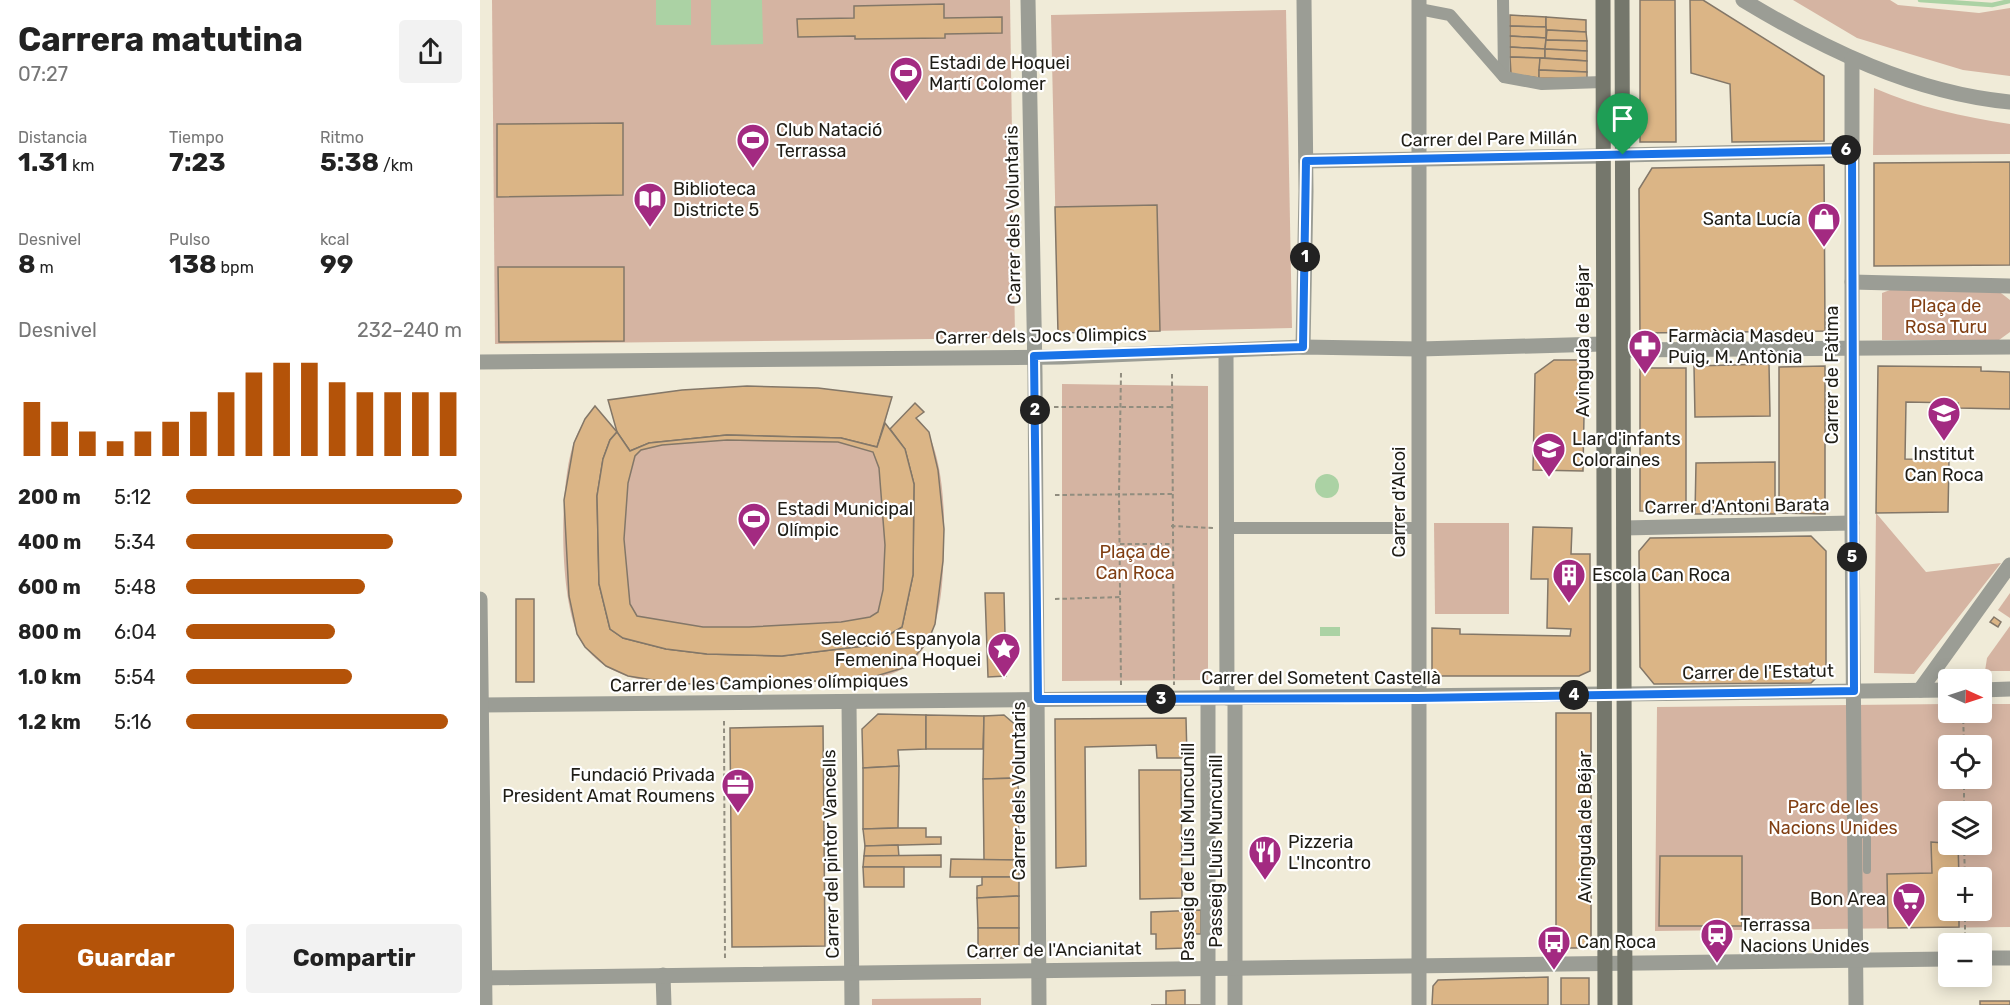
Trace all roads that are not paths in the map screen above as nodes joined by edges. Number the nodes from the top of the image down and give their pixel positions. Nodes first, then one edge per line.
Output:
1 (1028, 0) edge
2 (1304, 0) edge
3 (1503, 0) edge
4 (1603, 0) edge
5 (1614, 0) edge
6 (1622, 0) edge
7 (1743, 0) edge
8 (1419, 4) edge
9 (1623, 57) junction
10 (1852, 59) junction
11 (1504, 78) junction
12 (1603, 82) junction
13 (2010, 102) edge
14 (1852, 150) junction
15 (1623, 155) junction
16 (1602, 156) junction
17 (1306, 161) junction
18 (1418, 161) junction
19 (1852, 282) junction
20 (2010, 286) edge
21 (1602, 345) junction
22 (2006, 345) edge
23 (1303, 347) junction
24 (1851, 347) junction
25 (1420, 349) junction
26 (1624, 350) junction
27 (1226, 352) junction
28 (1034, 356) junction
29 (480, 362) edge
30 (1851, 523) junction
31 (1219, 528) junction
32 (1418, 528) junction
33 (1624, 528) junction
34 (2010, 565) edge
35 (480, 599) edge
36 (2010, 689) edge
37 (1920, 690) junction
38 (1938, 690) edge
39 (1992, 690) edge
40 (1854, 691) junction
41 (1604, 694) junction
42 (1625, 694) junction
43 (1231, 698) junction
44 (1418, 698) junction
45 (1038, 699) junction
46 (1208, 699) junction
47 (849, 703) junction
48 (481, 705) edge
49 (1855, 830) junction
50 (1867, 870) dead end
51 (1992, 958) edge
52 (2010, 958) edge
53 (1856, 959) junction
54 (1938, 959) edge
55 (1605, 962) junction
56 (1625, 962) junction
57 (1419, 965) junction
58 (1235, 967) junction
59 (1208, 968) junction
60 (1039, 970) junction
61 (852, 972) junction
62 (663, 975) junction
63 (482, 977) edge
64 (485, 1005) edge
65 (664, 1005) edge
66 (852, 1005) edge
67 (1039, 1005) edge
68 (1208, 1005) edge
69 (1235, 1005) edge
70 (1419, 1005) edge
71 (1605, 1005) edge
72 (1625, 1005) edge
73 (1856, 1005) edge

1 - 28 street, Carrer dels Voluntaris
2 - 17 street
3 - 11 street
4 - 12 main road, Avinguda de Béjar
5 - 9 main road
6 - 9 main road
7 - 10 street
8 - 11 street
8 - 18 street, Carrer d'Alcoi
9 - 15 main road
10 - 13 street
10 - 14 street, Carrer de Fàtima
11 - 12 street
12 - 16 main road, Avinguda de Béjar
14 - 15 street, Carrer del Pare Millán
14 - 19 street, Carrer de Fàtima
15 - 16 main road, Carrer del Pare Millán
15 - 26 main road
16 - 18 street, Carrer del Pare Millán
16 - 21 main road, Avinguda de Béjar
17 - 18 street, Carrer del Pare Millán
17 - 23 street
18 - 25 street, Carrer d'Alcoi
19 - 20 street
19 - 24 street, Carrer de Fàtima
21 - 25 street, Carrer dels Jocs Olimpics
21 - 41 main road, Avinguda de Béjar
22 - 24 street
23 - 25 street, Carrer dels Jocs Olimpics
23 - 27 street, Carrer dels Jocs Olimpics
24 - 26 street
24 - 30 street, Carrer de Fàtima
25 - 32 street, Carrer d'Alcoi
26 - 33 main road
27 - 28 street, Carrer dels Jocs Olimpics
27 - 31 street
28 - 29 street, Carrer dels Jocs Olimpics
28 - 45 street, Carrer dels Voluntaris
30 - 33 street, Carrer d'Antoni Barata
30 - 40 street, Carrer de Fàtima
31 - 32 street
31 - 43 street
32 - 44 street, Carrer d'Alcoi
33 - 42 main road
34 - 37 street
35 - 48 street
36 - 39 street
37 - 38 street, Carrer de l'Estatut
37 - 40 street, Carrer de l'Estatut
40 - 42 street, Carrer de l'Estatut
40 - 49 street, Carrer de Fàtima
41 - 42 main road, Carrer de l'Estatut
41 - 44 street, Carrer del Sometent Castellà
41 - 55 main road, Avinguda de Béjar
42 - 56 main road
43 - 44 street, Carrer del Sometent Castellà
43 - 46 street, Carrer del Sometent Castellà
43 - 58 street, Passeig Lluís Muncunill
44 - 57 street, Carrer d'Alcoi
45 - 46 street, Carrer del Sometent Castellà
45 - 47 street, Carrer de les Campiones olímpiques
45 - 60 street, Carrer dels Voluntaris
46 - 59 street, Passeig de Lluís Muncunill
47 - 48 street, Carrer de les Campiones olímpiques
47 - 61 street, Carrer del pintor Vancells
48 - 63 street
49 - 50 lane
49 - 53 street, Carrer de Fàtima
51 - 52 street
53 - 54 street, Carrer de l'Ancianitat
53 - 56 street, Carrer de l'Ancianitat
53 - 73 street, Carrer de Fàtima
55 - 56 street, Carrer de l'Ancianitat
55 - 57 street, Carrer de l'Ancianitat
55 - 71 main road, Avinguda de Béjar
56 - 72 main road
57 - 58 street, Carrer de l'Ancianitat
57 - 70 street, Carrer d'Alcoi
58 - 59 street, Carrer de l'Ancianitat
58 - 69 street, Passeig Lluís Muncunill
59 - 60 street, Carrer de l'Ancianitat
59 - 68 street, Passeig de Lluís Muncunill
60 - 61 street, Carrer de l'Ancianitat
60 - 67 street, Carrer dels Voluntaris
61 - 62 street, Carrer de l'Ancianitat
61 - 66 street, Carrer del pintor Vancells
62 - 63 street, Carrer de l'Ancianitat
62 - 65 street
63 - 64 street

